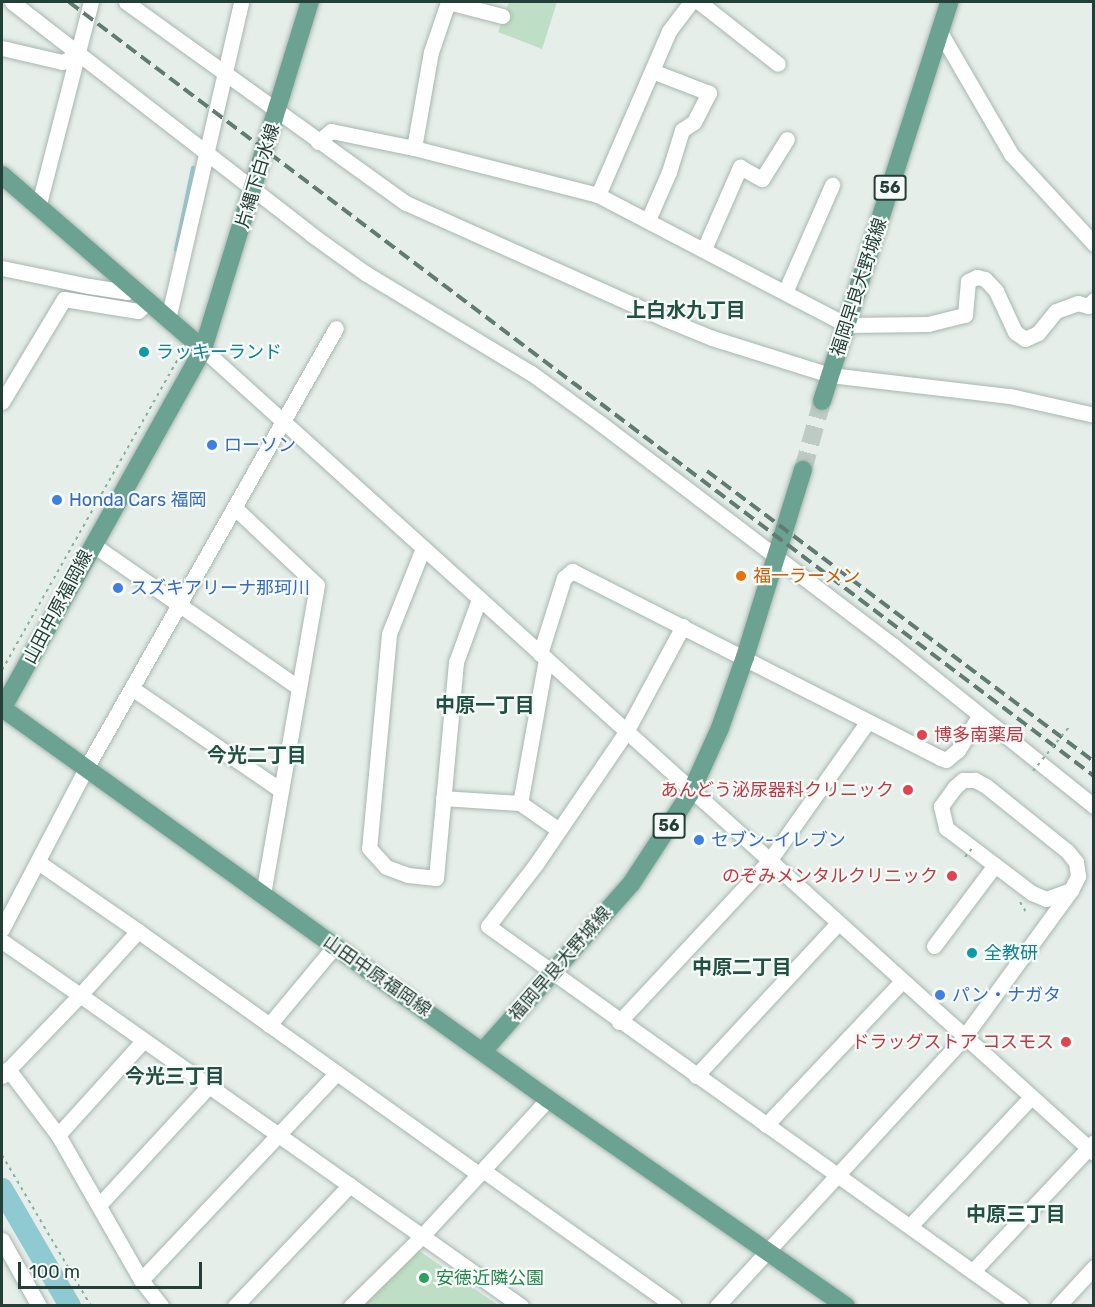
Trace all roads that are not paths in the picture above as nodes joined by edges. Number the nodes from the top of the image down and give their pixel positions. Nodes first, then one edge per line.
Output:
1 (12, 2) edge
2 (91, 2) edge
3 (126, 2) edge
4 (241, 2) edge
5 (310, 2) edge
6 (448, 2) edge
7 (949, 2) edge
8 (689, 3) edge
9 (502, 16) dead end
10 (940, 32) junction
11 (2, 48) edge
12 (78, 55) junction
13 (778, 64) dead end
14 (652, 71) junction
15 (224, 72) junction
16 (278, 112) junction
17 (788, 139) dead end
18 (318, 142) junction
19 (414, 148) junction
20 (204, 150) junction
21 (2, 174) edge
22 (832, 185) dead end
23 (254, 189) junction
24 (598, 195) junction
25 (39, 204) junction
26 (648, 220) junction
27 (1094, 244) edge
28 (704, 249) junction
29 (2, 268) edge
30 (133, 289) junction
31 (786, 291) junction
32 (148, 302) junction
33 (1092, 308) edge
34 (168, 319) junction
35 (847, 325) junction
36 (336, 328) dead end
37 (203, 349) junction
38 (830, 375) junction
39 (822, 400) tunnel mouth
40 (2, 402) edge
41 (1094, 415) edge
42 (283, 424) junction
43 (803, 470) tunnel mouth
44 (235, 508) junction
45 (92, 544) junction
46 (423, 548) junction
47 (779, 558) junction
48 (479, 599) junction
49 (180, 606) junction
50 (682, 626) junction
51 (543, 656) junction
52 (746, 657) junction
53 (299, 688) junction
54 (133, 689) junction
55 (2, 708) edge
56 (980, 717) junction
57 (866, 724) junction
58 (626, 732) junction
59 (85, 770) junction
60 (279, 789) junction
61 (691, 792) junction
62 (443, 798) junction
63 (520, 803) junction
64 (1094, 806) edge
65 (559, 830) junction
66 (770, 861) junction
67 (38, 862) junction
68 (995, 865) junction
69 (1071, 890) junction
70 (1032, 893) junction
71 (263, 894) junction
72 (838, 923) junction
73 (2, 929) edge
74 (138, 931) junction
75 (1039, 934) junction
76 (2, 940) edge
77 (934, 946) dead end
78 (334, 947) junction
79 (551, 974) junction
80 (901, 982) junction
81 (80, 995) junction
82 (619, 1022) junction
83 (269, 1025) junction
84 (964, 1037) junction
85 (143, 1041) junction
86 (484, 1050) junction
87 (5, 1073) edge
88 (337, 1074) junction
89 (696, 1076) junction
90 (208, 1087) junction
91 (1031, 1097) junction
92 (548, 1099) junction
93 (766, 1125) junction
94 (58, 1135) junction
95 (278, 1135) junction
96 (1092, 1147) edge
97 (482, 1173) junction
98 (837, 1175) junction
99 (350, 1185) junction
100 (100, 1204) junction
101 (909, 1226) junction
102 (422, 1236) junction
103 (2, 1240) edge
104 (766, 1248) junction
105 (1094, 1267) edge
106 (973, 1271) junction
107 (141, 1280) junction
108 (39, 1305) edge
109 (161, 1305) edge
110 (236, 1305) edge
111 (351, 1305) edge
112 (521, 1305) edge
113 (674, 1305) edge
114 (717, 1305) edge
115 (846, 1305) edge
116 (1022, 1305) edge
117 (1058, 1305) edge

1 - 12 street
2 - 12 street
3 - 15 street
4 - 15 street
5 - 16 main road, 片縄下白水線
6 - 9 street
6 - 19 street
7 - 10 main road, 福岡早良大野城線 / 56
8 - 13 street
8 - 14 street
10 - 27 street
10 - 35 main road, 福岡早良大野城線 / 56
11 - 12 street
12 - 20 street
12 - 25 street
14 - 24 street
14 - 26 street
15 - 16 street
15 - 20 street
16 - 18 street
16 - 23 main road, 片縄下白水線
17 - 28 street
18 - 19 street
18 - 38 street
19 - 24 street
20 - 23 street
20 - 34 street
21 - 25 main road
22 - 31 street
23 - 37 main road, 片縄下白水線
23 - 47 street
24 - 26 street
25 - 30 main road
26 - 28 street
28 - 31 street
29 - 30 street
30 - 32 main road
31 - 35 street
32 - 34 main road
32 - 40 street
33 - 35 street
34 - 37 main road
35 - 38 main road, 福岡早良大野城線 / 56
36 - 42 street
37 - 42 street
37 - 45 main road, 山田中原福岡線
38 - 39 main road, 福岡早良大野城線 / 56
38 - 41 street
42 - 44 street
42 - 46 street
43 - 47 main road, 福岡早良大野城線 / 56
44 - 49 street
44 - 53 street
45 - 49 street
45 - 55 main road, 山田中原福岡線
46 - 48 street
46 - 62 street
47 - 52 main road, 福岡早良大野城線 / 56
47 - 56 street
48 - 51 street
48 - 62 street
49 - 53 street
49 - 54 street
50 - 51 street
50 - 52 street
50 - 58 street
51 - 58 street
51 - 63 street
52 - 57 street
52 - 61 main road, 福岡早良大野城線 / 56
53 - 60 street
54 - 59 street
54 - 60 street
55 - 59 main road, 山田中原福岡線
56 - 57 street
56 - 64 street
57 - 66 street
58 - 61 street
58 - 65 street
59 - 67 street
59 - 71 main road, 山田中原福岡線
60 - 71 street
61 - 66 street
61 - 79 main road, 福岡早良大野城線 / 56
62 - 63 street
63 - 65 street
65 - 79 street
66 - 72 street
66 - 82 street
67 - 73 street
67 - 74 street
68 - 69 street
68 - 70 street
68 - 77 street
69 - 70 street
69 - 75 street
70 - 75 street
71 - 78 main road, 山田中原福岡線
72 - 80 street
72 - 89 street
74 - 81 street
74 - 83 street
75 - 84 street
76 - 81 street
78 - 83 street
78 - 86 main road, 山田中原福岡線
79 - 82 street
79 - 86 main road, 福岡早良大野城線 / 56
80 - 84 street
80 - 93 street
81 - 85 street
81 - 87 street
82 - 89 street
83 - 88 street
84 - 91 street
84 - 98 street
85 - 90 street
85 - 94 street
86 - 92 main road
87 - 94 street
88 - 95 street
88 - 97 street
89 - 93 street
90 - 95 street
90 - 100 street
91 - 96 street
91 - 101 street
92 - 97 street
92 - 104 main road
93 - 98 street
94 - 100 street
95 - 99 street
95 - 107 street
96 - 106 street
97 - 102 street
97 - 113 street
98 - 101 street
98 - 104 street
99 - 102 street
99 - 110 street
100 - 107 street
101 - 106 street
102 - 111 street
102 - 112 street
103 - 108 street
104 - 114 street
104 - 115 main road
105 - 117 street
106 - 116 street
107 - 109 street

